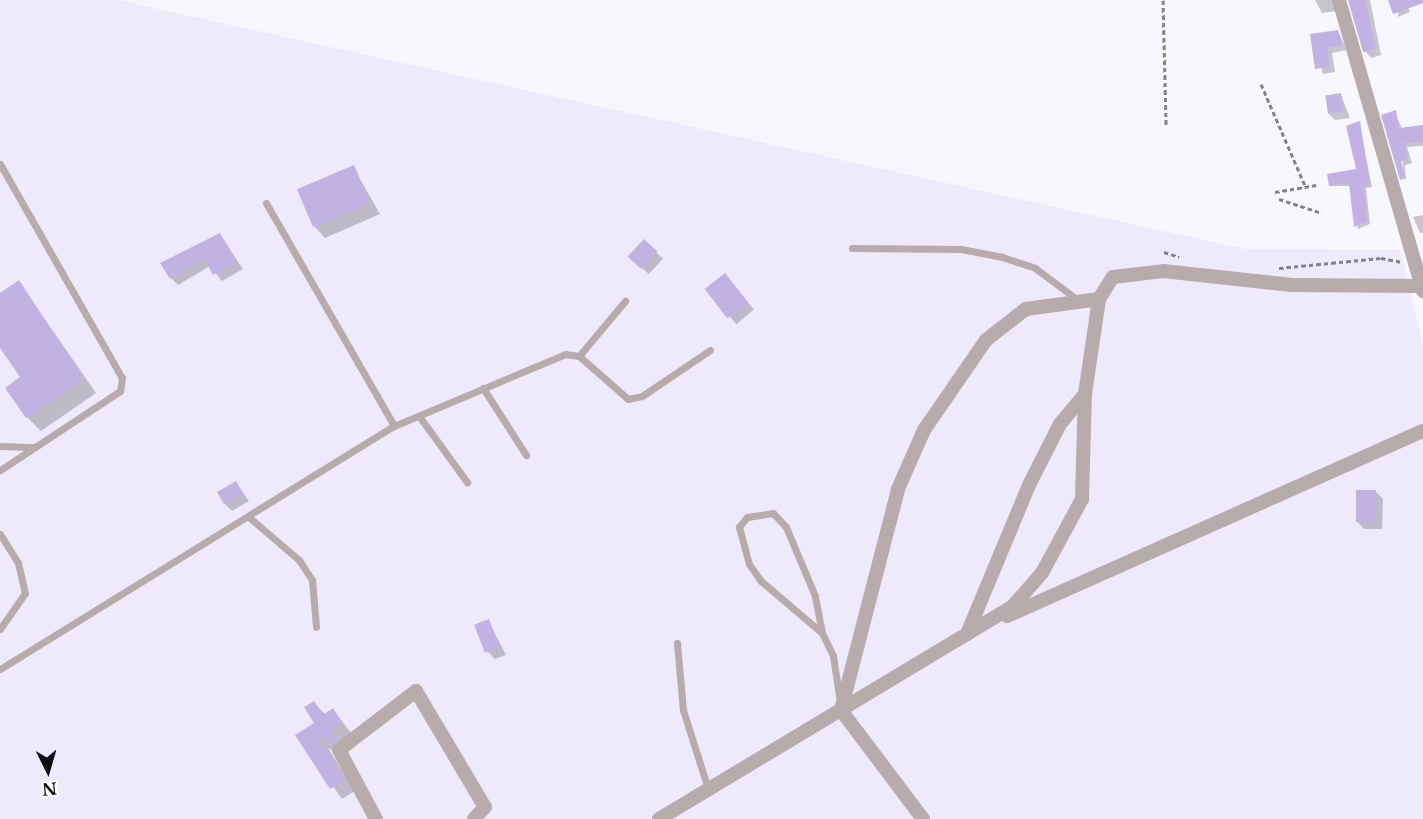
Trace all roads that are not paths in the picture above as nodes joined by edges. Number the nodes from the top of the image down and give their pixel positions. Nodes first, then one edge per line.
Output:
1 (1339, 0) edge
2 (0, 164) edge
3 (266, 203) dead end
4 (852, 248) dead end
5 (1422, 289) edge
6 (1099, 299) junction
7 (1078, 300) junction
8 (625, 301) dead end
9 (710, 350) dead end
10 (579, 356) junction
11 (483, 388) junction
12 (1085, 394) junction
13 (419, 416) junction
14 (394, 426) junction
15 (1423, 431) edge
16 (0, 446) edge
17 (35, 447) junction
18 (526, 455) dead end
19 (0, 470) edge
20 (467, 482) dead end
21 (250, 518) junction
22 (0, 534) edge
23 (316, 627) dead end
24 (0, 629) edge
25 (822, 633) junction
26 (967, 634) junction
27 (677, 644) dead end
28 (0, 669) edge
29 (841, 710) junction
30 (708, 789) junction
31 (376, 819) edge
32 (474, 819) edge
33 (658, 819) edge
34 (923, 819) edge

1 - 5 street
2 - 17 lane
3 - 14 lane
4 - 7 lane
5 - 6 street
6 - 7 street
6 - 12 street
7 - 29 street
8 - 10 lane
9 - 10 lane
10 - 11 lane
11 - 13 lane
11 - 18 lane
12 - 26 street
12 - 26 street
13 - 14 lane
13 - 20 lane
14 - 21 lane
15 - 26 street
16 - 17 lane
17 - 19 lane
21 - 23 lane
21 - 28 lane
22 - 24 lane
25 - 25 lane
25 - 29 lane
26 - 29 street
27 - 30 lane
29 - 30 street
29 - 34 street
30 - 33 street
31 - 32 street

